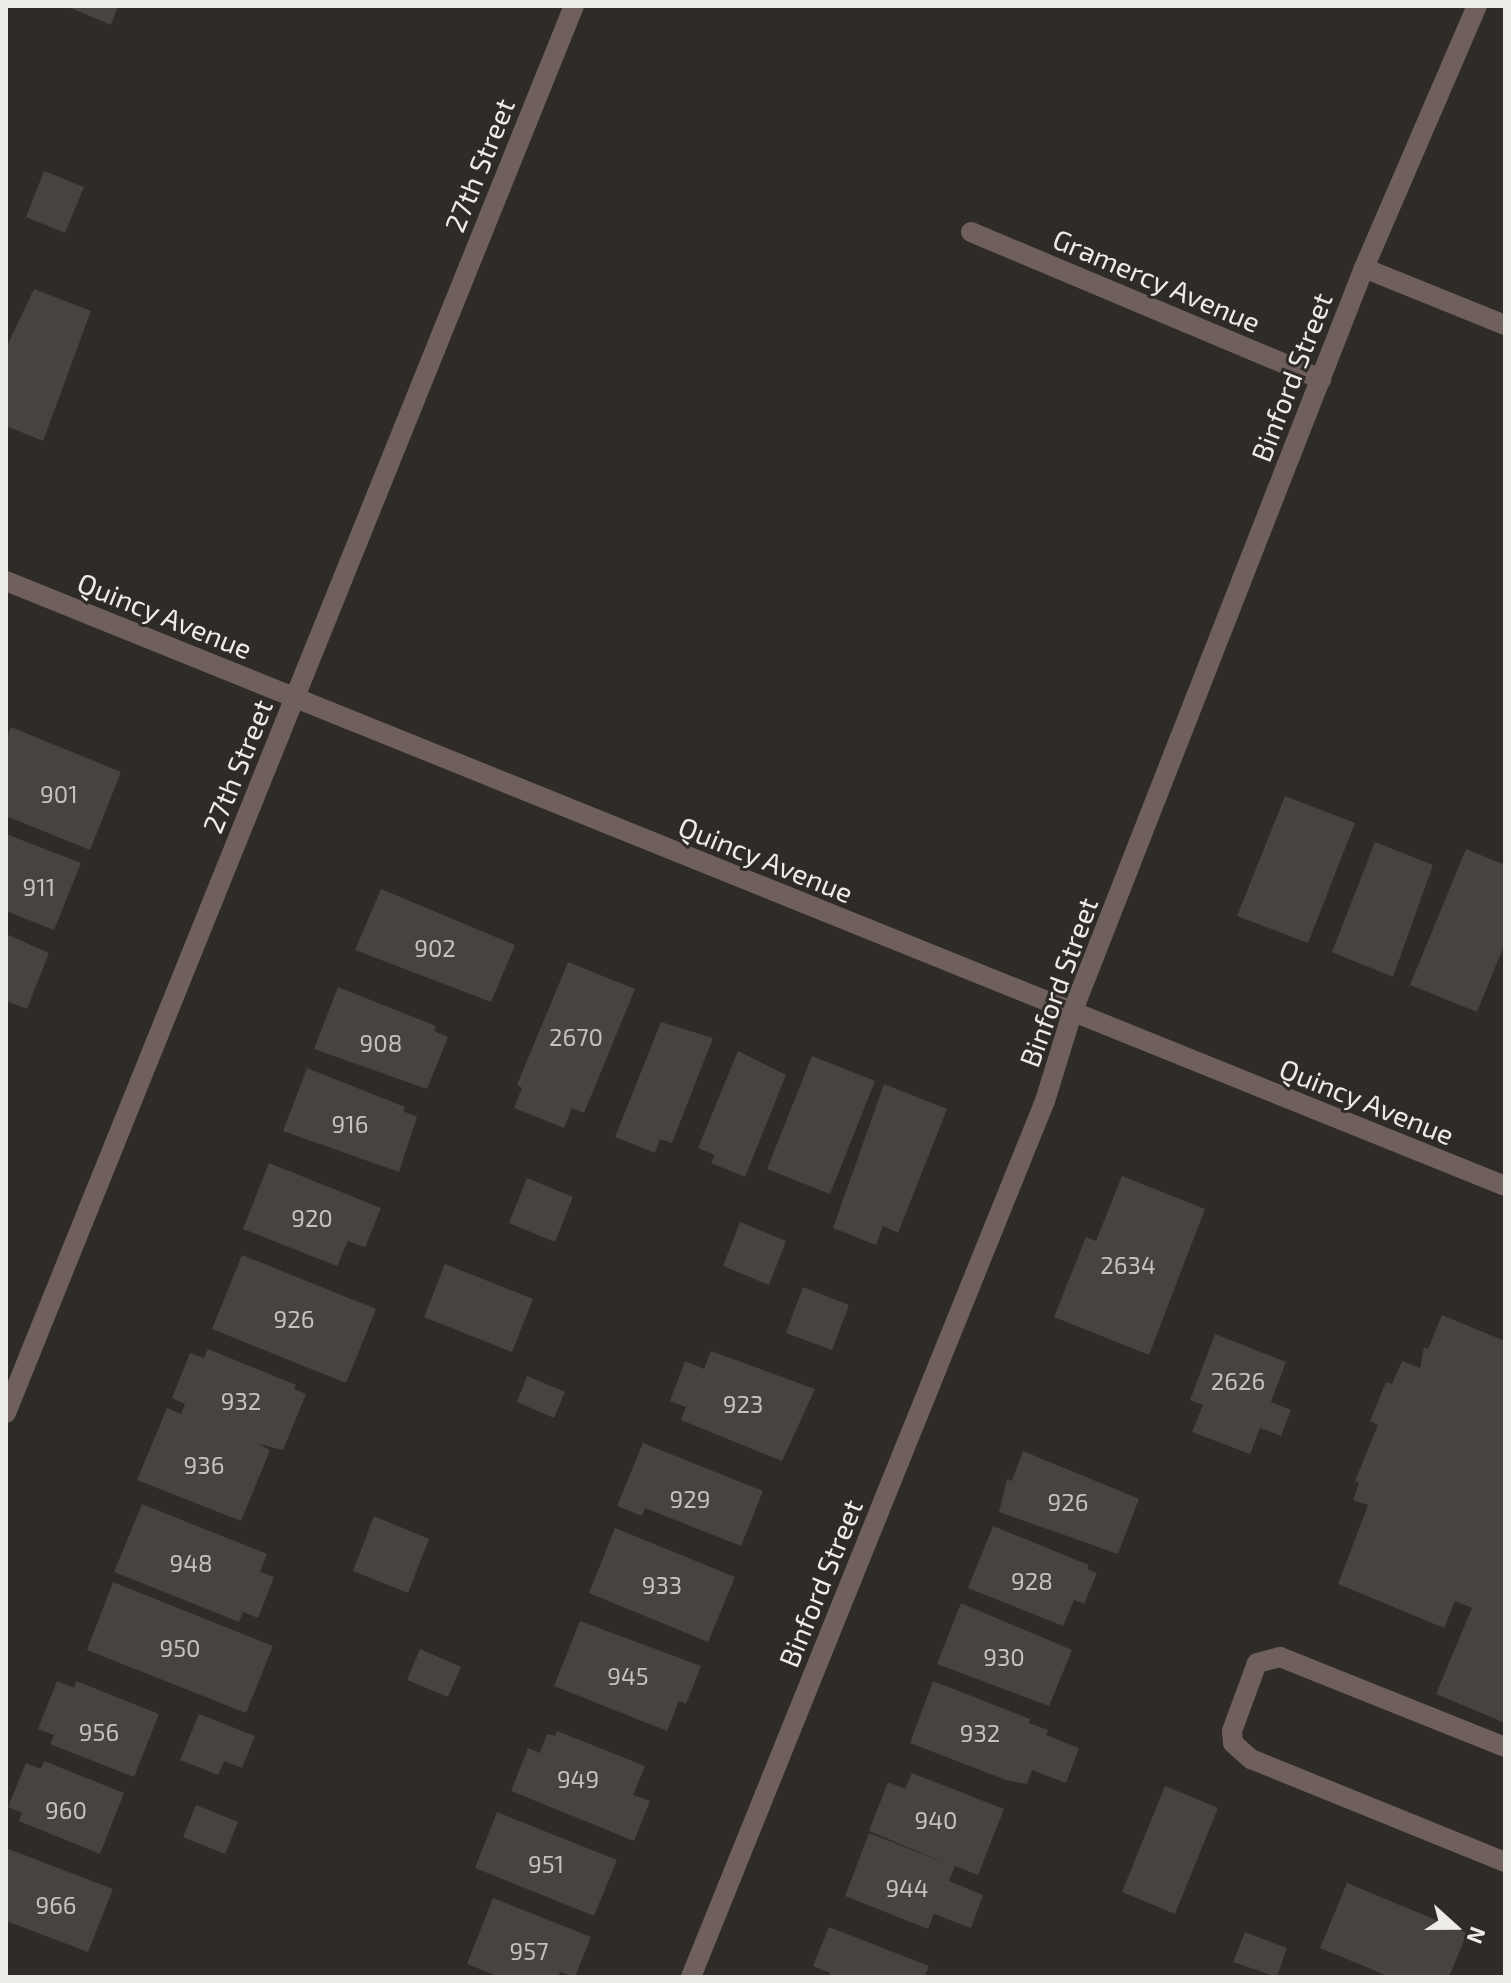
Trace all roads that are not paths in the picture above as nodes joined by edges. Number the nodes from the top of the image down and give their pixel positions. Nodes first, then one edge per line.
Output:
1 (574, 6) edge
2 (1477, 6) edge
3 (971, 232) dead end
4 (1364, 268) junction
5 (1505, 325) edge
6 (1321, 379) junction
7 (6, 581) edge
8 (295, 697) junction
9 (1072, 1013) junction
10 (1505, 1186) edge
11 (6, 1413) edge
12 (1505, 1747) edge
13 (1505, 1862) edge
14 (691, 1977) edge

1 - 8 street, 27th Street
2 - 4 street, Binford Street
3 - 6 street, Gramercy Avenue
4 - 5 street
4 - 6 street, Binford Street
6 - 9 street, Binford Street
7 - 8 street, Quincy Avenue
8 - 9 street, Quincy Avenue
8 - 11 street, 27th Street
9 - 10 street, Quincy Avenue
9 - 14 street, Binford Street
12 - 13 street

